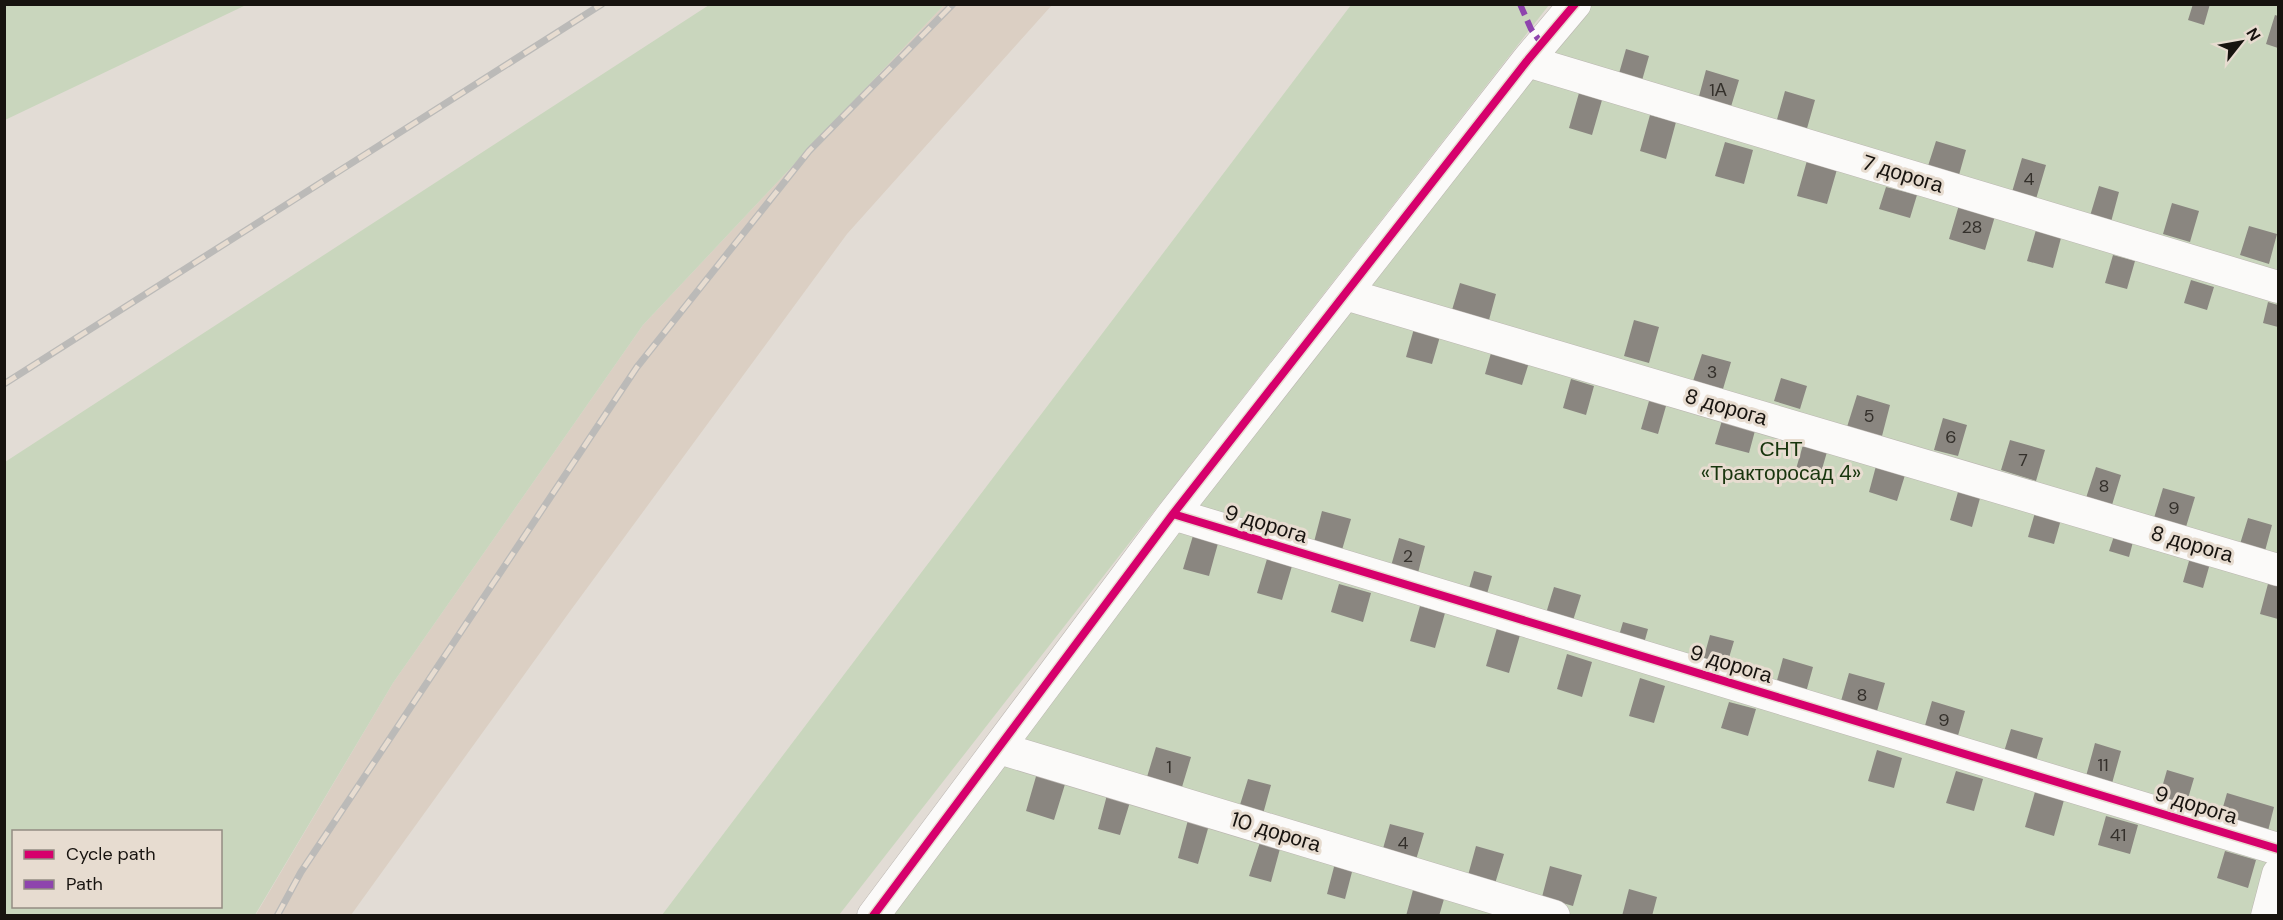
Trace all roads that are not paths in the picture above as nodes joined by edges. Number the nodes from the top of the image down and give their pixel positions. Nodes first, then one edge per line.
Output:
1 (1575, 4) edge
2 (1527, 61) junction
3 (2278, 287) edge
4 (1345, 294) junction
5 (1173, 514) junction
6 (2278, 570) edge
7 (999, 748) junction
8 (2278, 849) edge
9 (2278, 874) edge
10 (873, 915) edge
11 (1554, 915) edge
12 (2267, 915) edge

1 - 2 street
2 - 3 street, 7 дорога
2 - 4 street
4 - 5 street
4 - 6 street, 8 дорога
5 - 7 street
5 - 8 street, 9 дорога
7 - 10 street
7 - 11 street, 10 дорога
9 - 12 street

